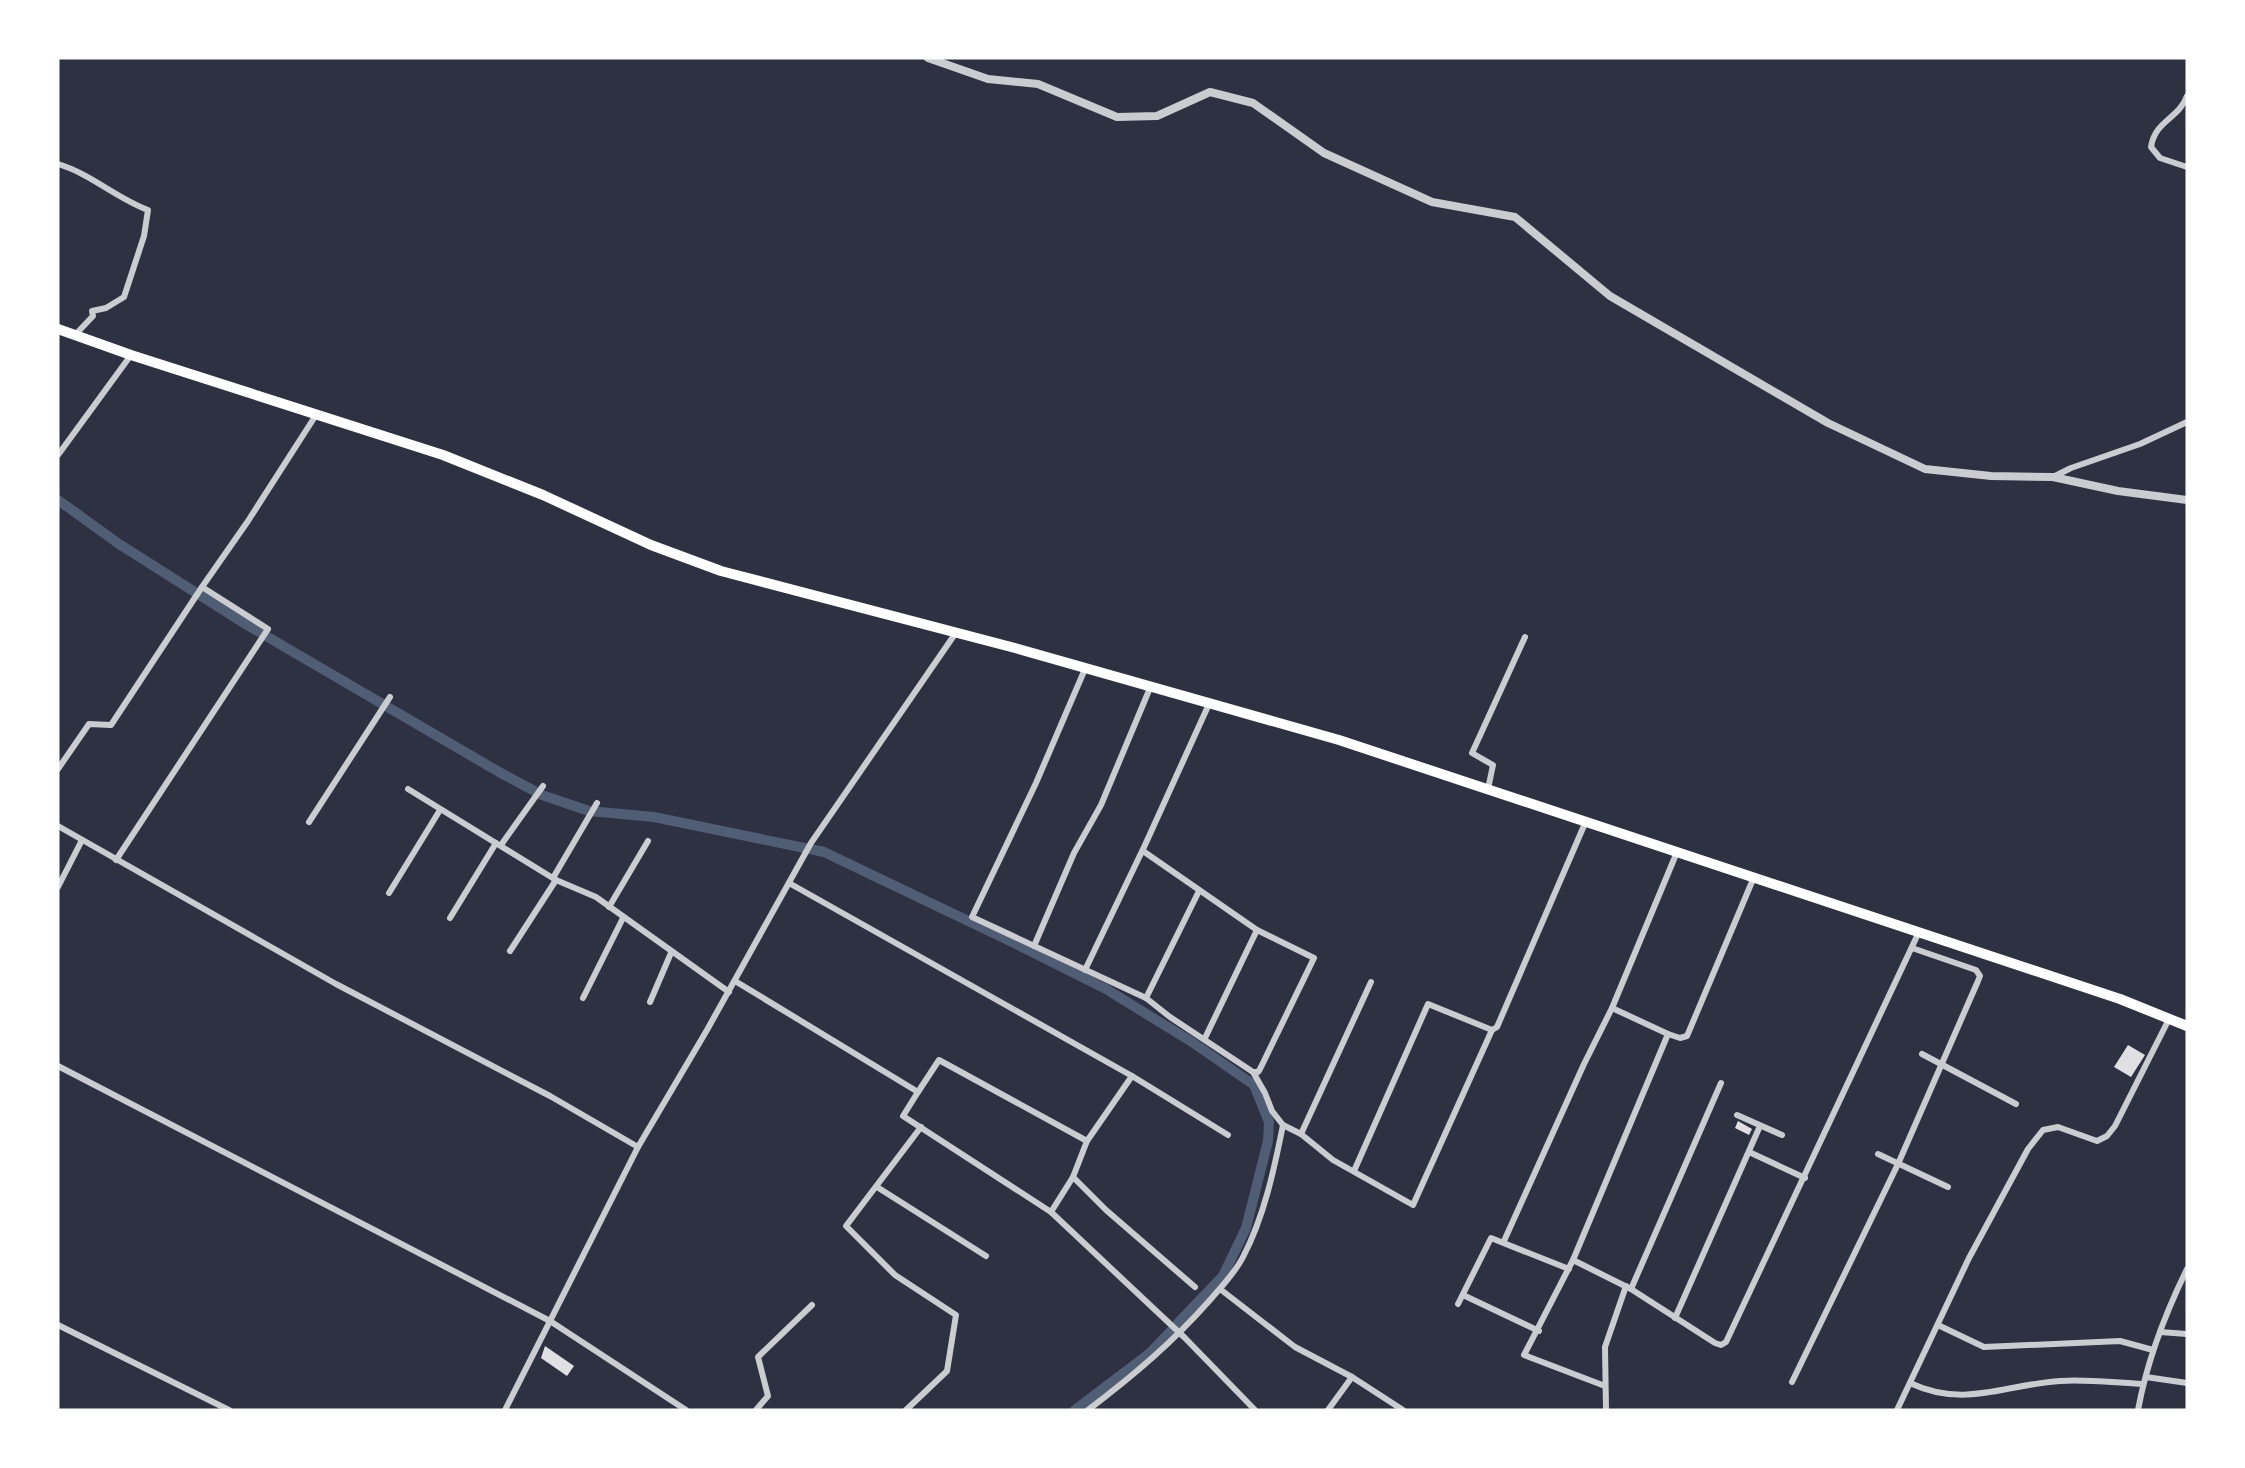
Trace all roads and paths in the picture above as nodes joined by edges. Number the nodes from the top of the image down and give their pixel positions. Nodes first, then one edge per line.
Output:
1 (928, 58) edge
2 (2187, 96) edge
3 (58, 164) edge
4 (2187, 167) edge
5 (58, 328) edge
6 (75, 335) junction
7 (131, 355) junction
8 (316, 415) junction
9 (2187, 422) edge
10 (58, 455) edge
11 (2053, 477) junction
12 (2187, 500) edge
13 (202, 587) junction
14 (955, 634) junction
15 (1525, 637) dead end
16 (1085, 669) junction
17 (1150, 688) junction
18 (390, 696) dead end
19 (1209, 704) junction
20 (58, 769) edge
21 (543, 786) dead end
22 (408, 789) dead end
23 (1488, 789) junction
24 (597, 803) dead end
25 (440, 810) junction
26 (1586, 820) junction
27 (309, 822) dead end
28 (58, 826) edge
29 (82, 841) junction
30 (648, 841) dead end
31 (498, 844) junction
32 (1143, 851) junction
33 (1676, 852) junction
34 (116, 860) junction
35 (1754, 877) junction
36 (555, 878) junction
37 (789, 883) junction
38 (58, 887) edge
39 (1199, 891) junction
40 (389, 893) dead end
41 (609, 907) junction
42 (450, 918) dead end
43 (623, 918) junction
44 (1257, 930) junction
45 (1919, 934) junction
46 (1034, 946) junction
47 (1912, 948) junction
48 (510, 951) dead end
49 (671, 953) junction
50 (1085, 970) junction
51 (735, 981) junction
52 (1371, 982) dead end
53 (729, 992) junction
54 (583, 998) dead end
55 (1146, 998) junction
56 (650, 1002) dead end
57 (1612, 1009) junction
58 (2169, 1019) junction
59 (2187, 1026) edge
60 (1492, 1030) junction
61 (1668, 1034) junction
62 (1205, 1038) junction
63 (1922, 1054) dead end
64 (1941, 1064) junction
65 (58, 1066) edge
66 (1253, 1072) junction
67 (1132, 1076) junction
68 (1721, 1083) dead end
69 (918, 1092) junction
70 (2016, 1104) dead end
71 (1737, 1115) dead end
72 (1283, 1125) junction
73 (1760, 1126) junction
74 (921, 1127) junction
75 (1301, 1134) junction
76 (1227, 1135) dead end
77 (1782, 1135) dead end
78 (1087, 1141) junction
79 (638, 1147) junction
80 (1749, 1152) junction
81 (1878, 1154) dead end
82 (1898, 1164) junction
83 (1354, 1171) junction
84 (1073, 1177) junction
85 (1805, 1178) junction
86 (877, 1187) junction
87 (1948, 1187) dead end
88 (1051, 1212) junction
89 (1504, 1241) junction
90 (986, 1256) dead end
91 (1573, 1261) junction
92 (1569, 1269) junction
93 (2187, 1269) edge
94 (1195, 1287) dead end
95 (1628, 1288) junction
96 (1220, 1289) junction
97 (1463, 1295) junction
98 (1458, 1304) dead end
99 (813, 1305) dead end
100 (1675, 1318) junction
101 (550, 1321) junction
102 (58, 1325) edge
103 (1938, 1325) junction
104 (1539, 1331) junction
105 (2160, 1332) junction
106 (1180, 1334) junction
107 (2187, 1334) edge
108 (2153, 1350) junction
109 (1352, 1377) junction
110 (1792, 1381) dead end
111 (2144, 1381) junction
112 (1910, 1383) junction
113 (2187, 1383) edge
114 (1605, 1386) junction
115 (229, 1410) edge
116 (505, 1410) edge
117 (687, 1410) edge
118 (756, 1410) edge
119 (906, 1410) edge
120 (1088, 1410) edge
121 (1255, 1410) edge
122 (1328, 1410) edge
123 (1403, 1410) edge
124 (1606, 1410) edge
125 (1897, 1410) edge
126 (2138, 1410) edge

1 - 11 street
2 - 4 street
3 - 6 street
5 - 6 highway
6 - 7 highway
7 - 8 highway
7 - 10 street
8 - 13 street
8 - 14 highway
9 - 11 street
11 - 12 street
13 - 20 street
13 - 34 street
14 - 16 highway
14 - 37 street
15 - 23 street
16 - 17 highway
16 - 46 street
17 - 19 highway
17 - 46 street
18 - 27 street
19 - 23 highway
19 - 32 street
21 - 31 street
22 - 25 street
23 - 26 highway
24 - 36 street
25 - 31 street
25 - 40 street
26 - 33 highway
26 - 60 street
28 - 29 street
29 - 34 street
29 - 38 street
30 - 41 street
31 - 36 street
31 - 42 street
32 - 39 street
32 - 50 street
33 - 35 highway
33 - 57 street
34 - 79 street
35 - 45 highway
35 - 61 street
36 - 41 street
36 - 48 street
37 - 51 street
37 - 67 street
39 - 44 street
39 - 55 street
41 - 43 street
43 - 49 street
43 - 54 street
44 - 62 street
44 - 66 street
45 - 47 street
45 - 58 highway
46 - 50 street
47 - 64 street
47 - 85 street
49 - 53 street
49 - 56 street
50 - 55 street
51 - 53 street
51 - 69 street
52 - 75 street
53 - 79 street
55 - 62 street
57 - 61 street
57 - 89 street
58 - 59 highway
58 - 103 street
60 - 83 street
60 - 83 street
61 - 91 street
62 - 66 street
63 - 64 street
64 - 70 street
64 - 82 street
65 - 101 street
66 - 72 street
67 - 76 street
67 - 78 street
68 - 95 street
69 - 74 street
69 - 78 street
71 - 73 street
72 - 75 street
72 - 96 street
73 - 77 street
73 - 80 street
74 - 86 street
74 - 88 street
75 - 83 street
78 - 84 street
79 - 101 street
80 - 85 street
80 - 100 street
81 - 82 street
82 - 87 street
82 - 110 street
84 - 88 street
84 - 94 street
85 - 100 street
86 - 90 street
86 - 119 street
88 - 106 street
89 - 92 street
89 - 97 street
91 - 92 street
91 - 95 street
92 - 104 street
93 - 105 street
95 - 100 street
95 - 114 street
96 - 106 street
96 - 109 street
97 - 98 street
97 - 104 street
99 - 118 street
101 - 116 street
101 - 117 street
102 - 115 street
103 - 108 street
103 - 112 street
104 - 114 street
105 - 107 street
105 - 108 street
106 - 120 street
106 - 121 street
108 - 111 street
109 - 122 street
109 - 123 street
111 - 112 street
111 - 113 street
111 - 126 street
112 - 125 street
114 - 124 street

